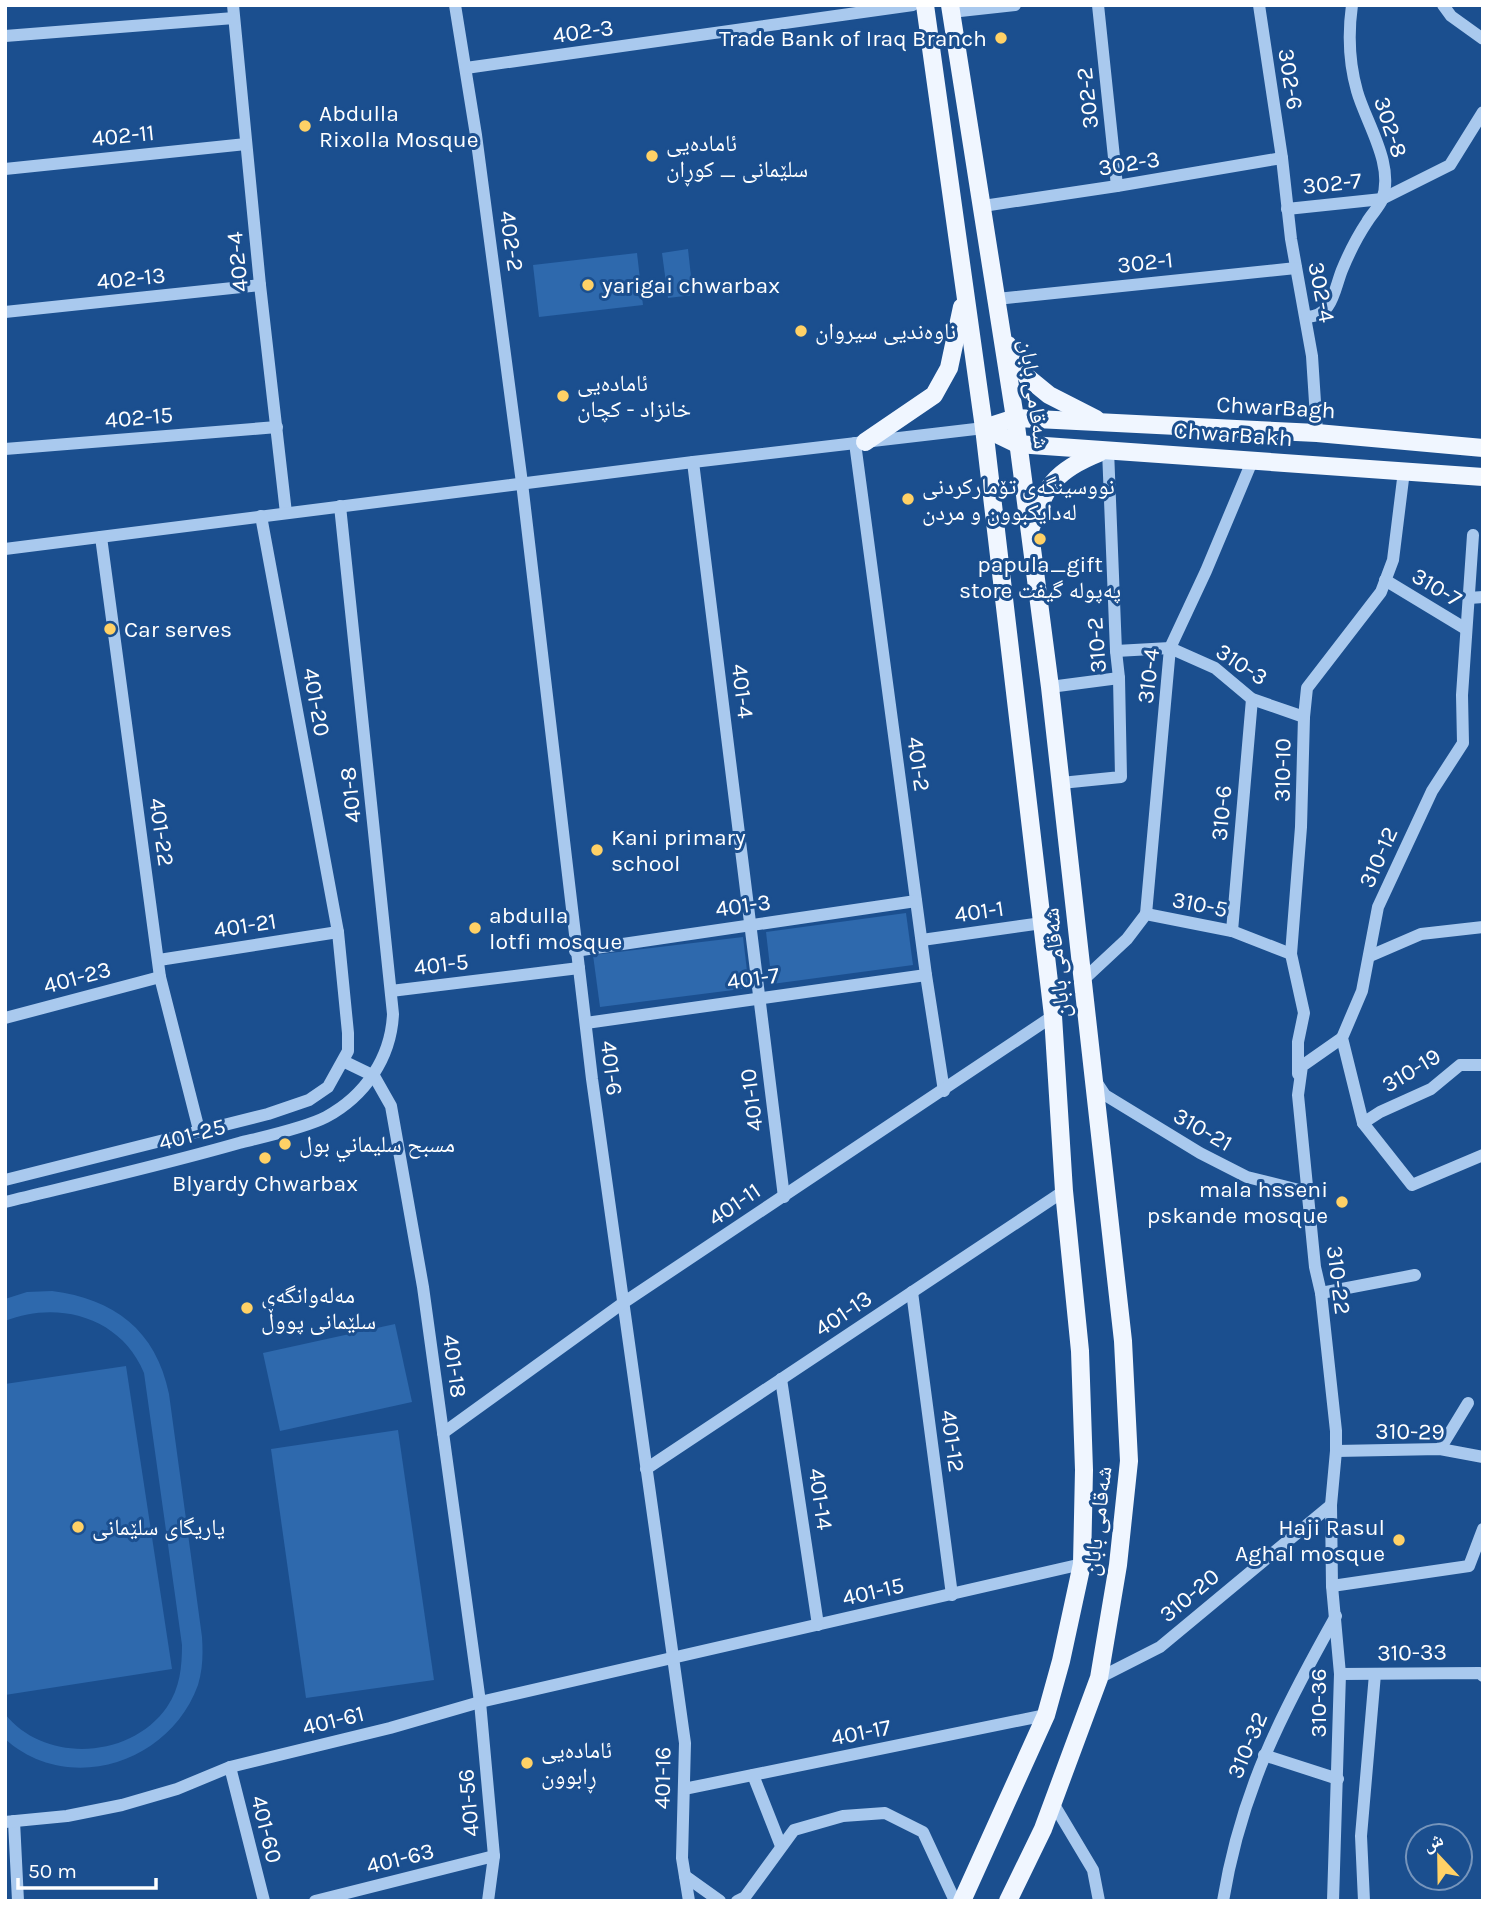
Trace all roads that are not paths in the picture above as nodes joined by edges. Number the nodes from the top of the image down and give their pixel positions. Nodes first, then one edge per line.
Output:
1 (455, 5) edge
2 (913, 5) edge
3 (925, 5) edge
4 (1015, 5) edge
5 (1098, 5) edge
6 (1259, 5) edge
7 (1352, 5) edge
8 (1443, 5) edge
9 (951, 9) edge
10 (234, 11) edge
11 (5, 36) edge
12 (1483, 39) edge
13 (466, 68) junction
14 (1483, 112) edge
15 (246, 144) junction
16 (1282, 158) junction
17 (5, 169) edge
18 (1117, 187) junction
19 (1382, 199) junction
20 (983, 206) junction
21 (1287, 209) junction
22 (1296, 268) junction
23 (260, 285) junction
24 (965, 293) junction
25 (998, 299) junction
26 (5, 312) edge
27 (1307, 317) junction
28 (1003, 335) junction
29 (1015, 418) junction
30 (1103, 422) junction
31 (277, 427) junction
32 (984, 428) junction
33 (1317, 433) junction
34 (860, 442) junction
35 (1017, 444) junction
36 (1483, 448) edge
37 (5, 449) edge
38 (1106, 450) junction
39 (1253, 459) junction
40 (693, 461) junction
41 (1404, 471) junction
42 (1483, 477) edge
43 (522, 483) junction
44 (340, 506) junction
45 (286, 513) junction
46 (261, 516) junction
47 (1029, 533) junction
48 (1473, 536) dead end
49 (101, 537) junction
50 (5, 549) edge
51 (1385, 580) junction
52 (1483, 597) edge
53 (1469, 598) junction
54 (1466, 629) junction
55 (1170, 648) junction
56 (1116, 650) junction
57 (1119, 678) junction
58 (1050, 687) junction
59 (1252, 699) junction
60 (1304, 717) junction
61 (1061, 783) junction
62 (916, 901) junction
63 (1146, 914) junction
64 (1042, 923) junction
65 (751, 925) junction
66 (1483, 927) edge
67 (1232, 931) junction
68 (338, 932) junction
69 (922, 940) junction
70 (575, 951) junction
71 (1292, 954) junction
72 (1370, 956) junction
73 (159, 960) junction
74 (579, 968) junction
75 (926, 975) junction
76 (160, 977) junction
77 (1083, 980) junction
78 (391, 991) junction
79 (760, 999) junction
80 (1053, 1016) junction
81 (5, 1018) edge
82 (586, 1023) junction
83 (1342, 1038) junction
84 (343, 1061) junction
85 (1483, 1065) edge
86 (374, 1076) junction
87 (1092, 1077) junction
88 (944, 1090) junction
89 (1298, 1095) junction
90 (1363, 1123) junction
91 (199, 1130) junction
92 (1483, 1155) edge
93 (5, 1180) edge
94 (1063, 1191) junction
95 (1307, 1192) junction
96 (784, 1196) junction
97 (5, 1202) edge
98 (1415, 1275) dead end
99 (912, 1292) junction
100 (1321, 1293) junction
101 (623, 1303) junction
102 (781, 1379) junction
103 (1468, 1403) dead end
104 (443, 1433) junction
105 (1440, 1449) junction
106 (1336, 1451) junction
107 (1483, 1457) edge
108 (646, 1469) junction
109 (1331, 1505) junction
110 (1483, 1528) edge
111 (1082, 1564) junction
112 (1332, 1586) junction
113 (952, 1595) junction
114 (1336, 1616) junction
115 (818, 1625) junction
116 (673, 1657) junction
117 (1375, 1674) junction
118 (1340, 1675) junction
119 (1483, 1676) edge
120 (1099, 1678) junction
121 (480, 1702) junction
122 (1046, 1716) junction
123 (1264, 1755) junction
124 (230, 1767) junction
125 (753, 1775) junction
126 (1338, 1779) junction
127 (684, 1789) junction
128 (1053, 1803) junction
129 (10, 1821) edge
130 (782, 1846) junction
131 (494, 1856) junction
132 (685, 1876) junction
133 (340, 1898) edge
134 (18, 1901) edge
135 (264, 1901) edge
136 (315, 1901) edge
137 (488, 1901) edge
138 (689, 1901) edge
139 (720, 1901) edge
140 (737, 1901) edge
141 (955, 1901) edge
142 (962, 1901) edge
143 (1008, 1901) edge
144 (1099, 1901) edge
145 (1223, 1901) edge
146 (1333, 1901) edge
147 (1364, 1901) edge

1 - 13 street, 402-2
2 - 13 street, 402-3
3 - 24 main road, شەقامی بابان
4 - 9 street
5 - 18 street, 302-2
6 - 16 street, 302-6
7 - 19 street, 302-8
8 - 12 street
9 - 20 main road, شەقامی بابان
10 - 11 street
10 - 15 street, 402-4
13 - 43 street, 402-2
14 - 19 street
15 - 17 street, 402-11
15 - 23 street, 402-4
16 - 18 street, 302-3
16 - 21 street, 302-4
18 - 20 street, 302-3
19 - 21 street, 302-7
19 - 27 street
20 - 25 main road, شەقامی بابان
21 - 22 street, 302-4
22 - 25 street, 302-1
22 - 27 street, 302-4
23 - 26 street, 402-13
23 - 31 street, 402-4
24 - 32 main road, شەقامی بابان
24 - 34 main road
25 - 28 main road, شەقامی بابان
27 - 33 street, 302-4
28 - 29 main road, شەقامی بابان
28 - 30 main road
29 - 30 main road, ChwarBagh
29 - 32 main road, ChwarBagh
29 - 35 main road, شەقامی بابان
30 - 33 main road, ChwarBagh
31 - 37 street, 402-15
31 - 45 street, 402-4
32 - 34 street
32 - 35 main road, ChwarBakh
32 - 64 main road, شەقامی بابان
33 - 36 main road, ChwarBagh
34 - 40 street
34 - 62 street, 401-2
35 - 38 main road, ChwarBakh
35 - 47 main road, شەقامی بابان
38 - 39 main road, ChwarBakh
38 - 47 main road
38 - 56 street, 310-2
39 - 41 main road, ChwarBakh
39 - 55 street, 310-4
40 - 43 street
40 - 65 street, 401-4
41 - 42 main road, ChwarBakh
41 - 51 street, 310-10
43 - 44 street
43 - 70 street, 401-6
44 - 45 street
44 - 78 street, 401-8
45 - 46 street
46 - 49 street
46 - 68 street, 401-20
47 - 58 main road, شەقامی بابان
48 - 53 street, 310-12
49 - 50 street
49 - 73 street, 401-22
51 - 54 street, 310-7
51 - 60 street, 310-10
52 - 53 street
53 - 54 street, 310-12
54 - 72 street, 310-12
55 - 56 street, 310-3
55 - 59 street, 310-3
55 - 63 street, 310-4
56 - 57 street, 310-2
57 - 58 street
57 - 61 street, 310-2
58 - 61 main road, شەقامی بابان
59 - 60 street, 310-3
59 - 67 street, 310-6
60 - 71 street, 310-10
61 - 77 main road, شەقامی بابان
62 - 65 street, 401-3
62 - 69 street, 401-2
63 - 67 street, 310-5
63 - 77 street, 310-5
64 - 69 street, 401-1
64 - 80 main road, شەقامی بابان
65 - 70 street, 401-3
65 - 79 street, 401-4
66 - 72 street
67 - 71 street, 310-5
68 - 73 street, 401-21
68 - 84 street, 401-20
69 - 75 street, 401-2
70 - 74 street, 401-6
71 - 89 street, 310-10
72 - 83 street, 310-12
73 - 76 street, 401-22
74 - 78 street, 401-5
74 - 82 street, 401-6
75 - 79 street, 401-7
75 - 88 street, 401-2
76 - 81 street, 401-23
76 - 91 street, 401-22
77 - 87 main road, شەقامی بابان
78 - 86 street, 401-8
79 - 82 street, 401-7
79 - 96 street, 401-10
80 - 88 street, 401-11
80 - 94 main road, شەقامی بابان
82 - 101 street, 401-6
83 - 89 street, 310-22
83 - 90 street
84 - 86 street
84 - 91 street, 401-25
85 - 90 street, 310-19
86 - 97 street, 401-25
86 - 104 street, 401-18
87 - 95 street, 310-21
87 - 120 main road, شەقامی بابان
88 - 96 street, 401-11
89 - 95 street, 310-22
90 - 92 street
91 - 93 street, 401-25
94 - 99 street, 401-13
94 - 111 main road, شەقامی بابان
95 - 100 street, 310-22
96 - 101 street, 401-11
98 - 100 street
99 - 102 street, 401-13
99 - 113 street, 401-12
100 - 106 street, 310-22
101 - 104 street, 401-11
101 - 108 street, 401-6
102 - 108 street, 401-13
102 - 115 street, 401-14
103 - 105 street
104 - 121 street, 401-18
105 - 106 street, 310-29
105 - 107 street, 310-29
106 - 109 street, 310-22
108 - 116 street, 401-6
109 - 112 street, 310-36
109 - 120 street, 310-20
110 - 112 street
111 - 113 street, 401-15
111 - 122 main road, شەقامی بابان
112 - 114 street, 310-36
113 - 115 street, 401-15
114 - 118 street, 310-36
114 - 123 street, 310-32
115 - 116 street, 401-15
116 - 121 street, 401-61
116 - 127 street, 401-16
117 - 118 street, 310-33
117 - 119 street, 310-33
117 - 147 street
118 - 126 street, 310-36
120 - 128 main road, شەقامی بابان
121 - 124 street, 401-61
121 - 131 street, 401-56
122 - 125 street, 401-17
122 - 142 main road, شەقامی بابان
123 - 126 street
123 - 145 street, 310-32
124 - 129 street, 401-61
124 - 135 street, 401-60
125 - 127 street, 401-17
125 - 130 street
126 - 146 street, 310-36
127 - 132 street, 401-16
128 - 143 main road, شەقامی بابان
128 - 144 street
129 - 134 street
130 - 140 street
130 - 141 street
131 - 133 street, 401-63
131 - 137 street, 401-56
132 - 138 street, 401-16
132 - 139 street
133 - 136 street, 401-63

